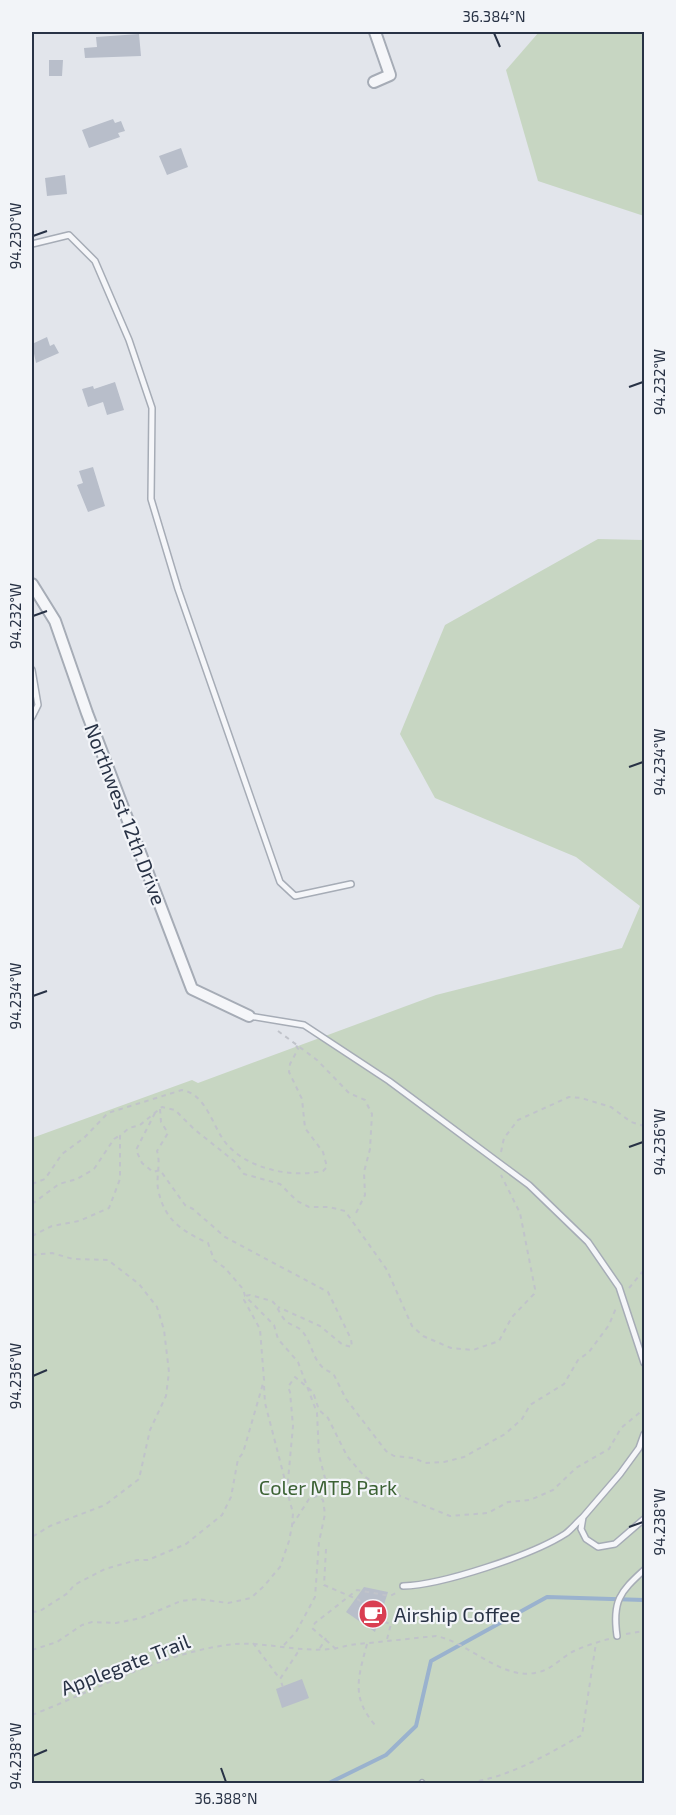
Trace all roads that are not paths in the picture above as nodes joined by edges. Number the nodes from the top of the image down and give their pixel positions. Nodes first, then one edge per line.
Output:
1 (375, 32) edge
2 (374, 81) dead end
3 (32, 244) edge
4 (32, 584) edge
5 (32, 670) edge
6 (32, 717) edge
7 (351, 884) dead end
8 (249, 1016) joint
9 (645, 1363) edge
10 (645, 1434) edge
11 (583, 1517) junction
12 (645, 1519) edge
13 (645, 1570) edge
14 (403, 1586) road end
15 (617, 1636) dead end

1 - 2 street
3 - 7 lane
4 - 8 street, Northwest 12th Drive
5 - 6 lane
8 - 9 lane
10 - 11 lane
11 - 12 lane
11 - 14 lane
13 - 15 lane

